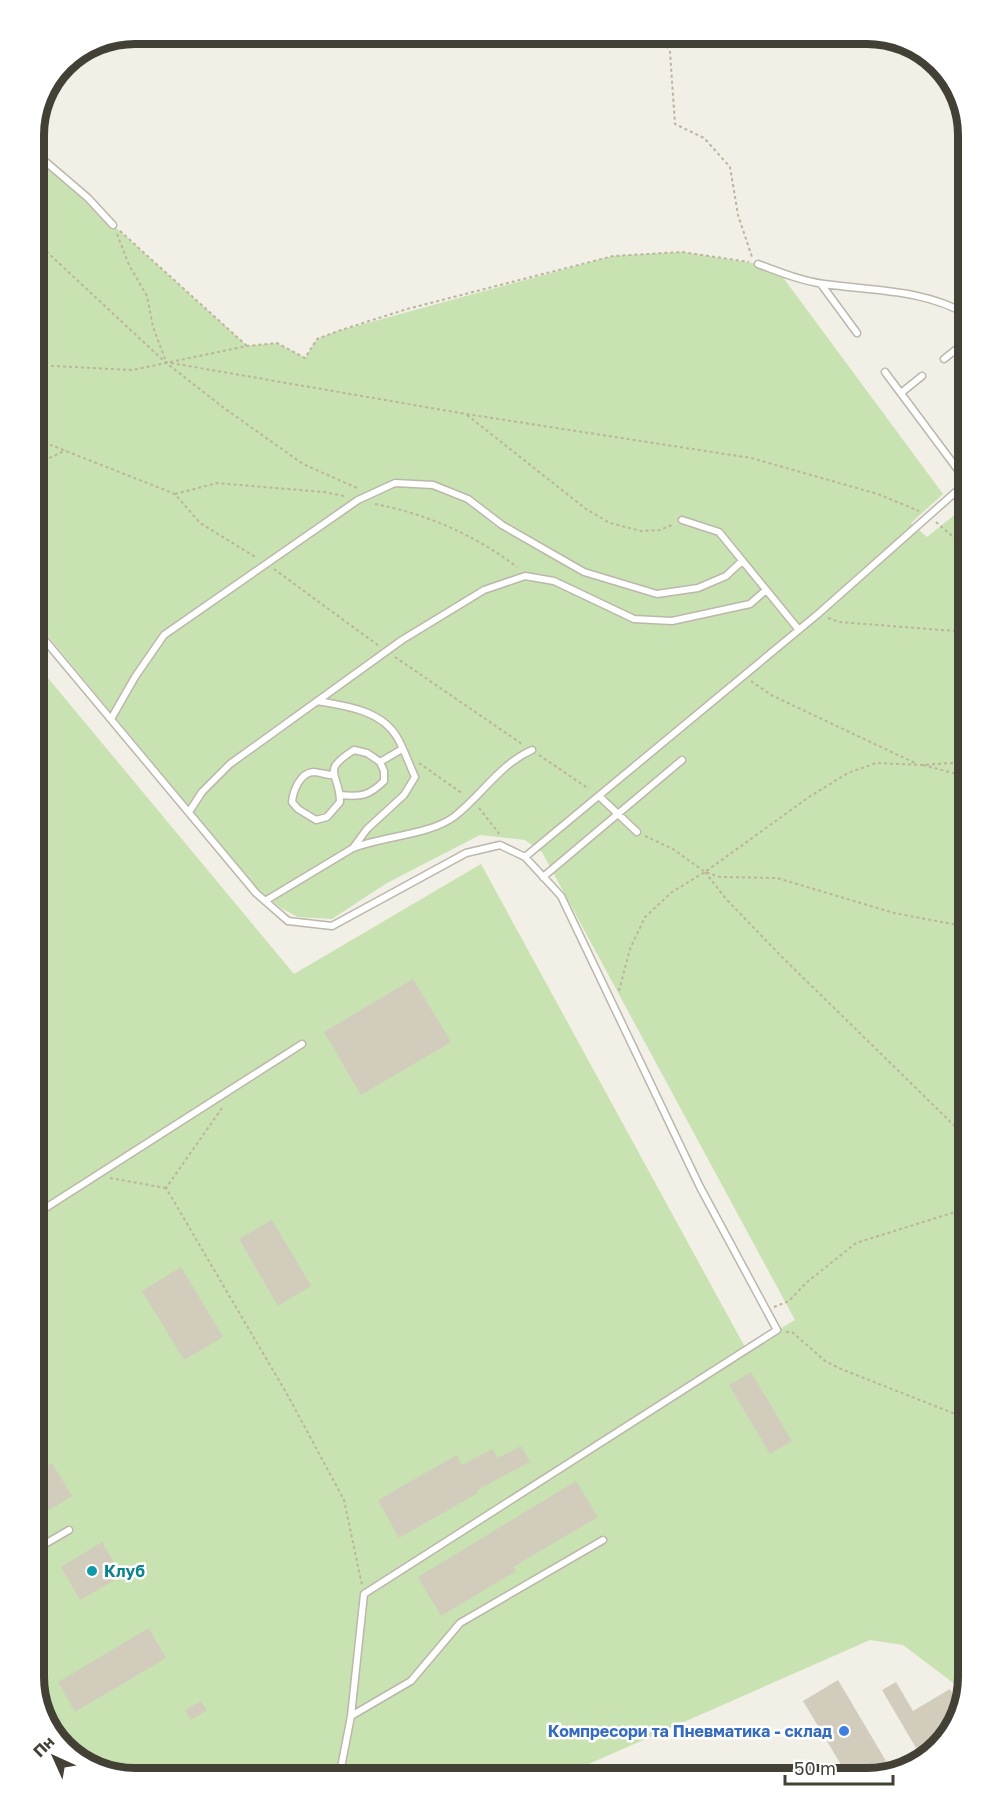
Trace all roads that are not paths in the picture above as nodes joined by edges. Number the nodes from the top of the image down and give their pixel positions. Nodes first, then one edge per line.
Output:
1 (44, 160) edge
2 (114, 225) road end
3 (758, 264) road end
4 (821, 284) junction
5 (958, 309) edge
6 (857, 333) dead end
7 (958, 348) edge
8 (944, 359) dead end
9 (885, 372) dead end
10 (922, 376) dead end
11 (901, 393) junction
12 (958, 470) edge
13 (958, 489) edge
14 (682, 520) road end
15 (742, 561) junction
16 (766, 590) junction
17 (799, 630) junction
18 (44, 639) edge
19 (317, 701) junction
20 (111, 719) junction
21 (402, 749) junction
22 (532, 750) road end
23 (682, 759) dead end
24 (380, 762) junction
25 (332, 775) junction
26 (340, 795) junction
27 (599, 796) junction
28 (189, 812) junction
29 (619, 813) junction
30 (637, 832) road end
31 (353, 848) junction
32 (525, 857) junction
33 (543, 877) junction
34 (265, 901) junction
35 (302, 1044) dead end
36 (44, 1209) edge
37 (69, 1530) dead end
38 (603, 1540) dead end
39 (44, 1545) edge
40 (351, 1716) junction
41 (341, 1767) edge

1 - 2 lane
3 - 4 lane
4 - 5 lane
4 - 6 lane
7 - 8 lane
9 - 11 lane
10 - 11 lane
11 - 12 lane
13 - 17 lane
14 - 15 lane
15 - 16 lane
15 - 20 lane
16 - 17 lane
16 - 19 lane
17 - 27 lane
18 - 20 lane
19 - 21 lane
19 - 28 lane
20 - 28 lane
21 - 24 lane
21 - 31 lane
22 - 31 lane
23 - 29 lane
24 - 25 lane
24 - 26 lane
25 - 26 lane
25 - 26 lane
27 - 29 lane
27 - 32 lane
28 - 34 lane
29 - 30 lane
29 - 33 lane
31 - 34 lane
32 - 33 lane
32 - 34 lane
33 - 40 lane
35 - 36 lane
37 - 39 lane
38 - 40 lane
40 - 41 lane

